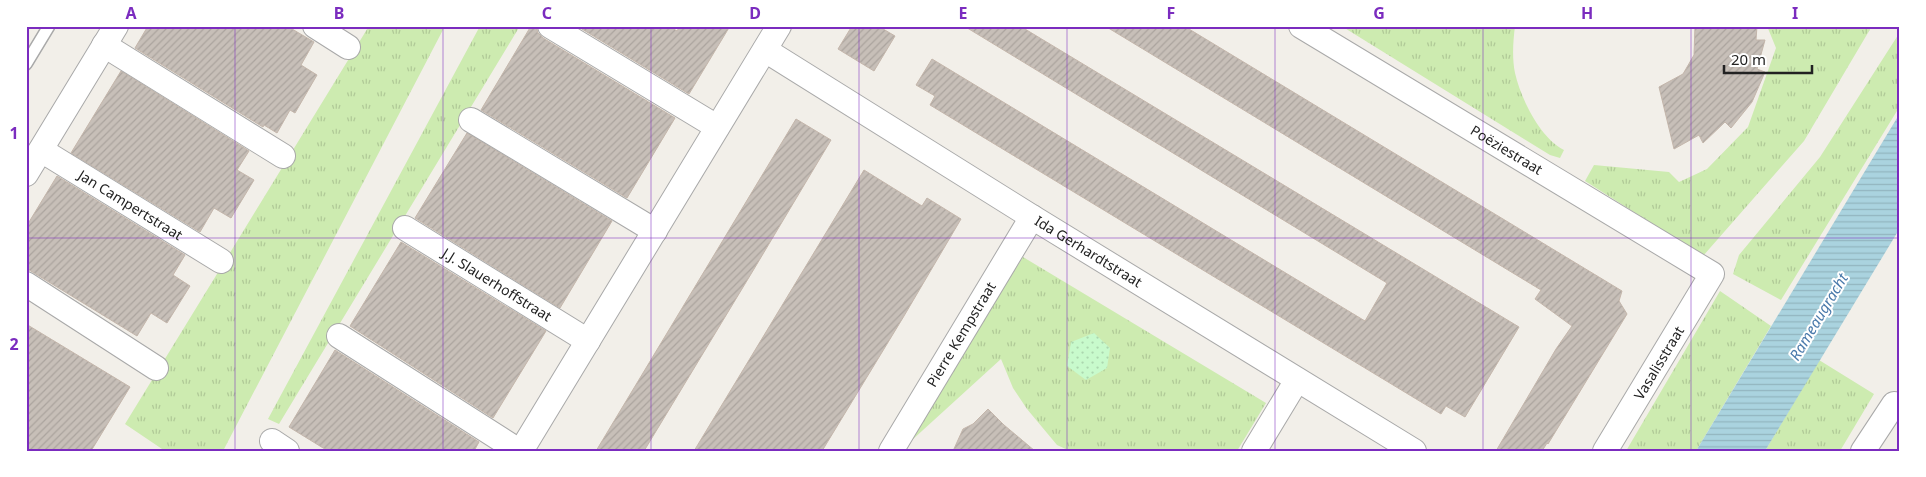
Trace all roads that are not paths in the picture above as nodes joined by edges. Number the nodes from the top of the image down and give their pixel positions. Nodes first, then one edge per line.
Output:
1 (49, 26) edge
2 (314, 26) edge
3 (550, 26) edge
4 (779, 26) edge
5 (1301, 26) edge
6 (110, 36) edge
7 (348, 47) dead end
8 (765, 50) junction
9 (26, 64) edge
10 (471, 120) dead end
11 (717, 127) junction
12 (41, 150) junction
13 (283, 156) dead end
14 (26, 174) edge
15 (1032, 217) junction
16 (405, 228) dead end
17 (655, 231) junction
18 (221, 261) dead end
19 (1712, 274) joint
20 (26, 284) edge
21 (339, 336) dead end
22 (588, 341) junction
23 (156, 368) dead end
24 (1297, 380) junction
25 (1897, 406) edge
26 (520, 451) edge
27 (891, 451) edge
28 (1254, 451) edge
29 (1414, 451) edge
30 (1605, 451) edge
31 (1863, 451) edge

1 - 9 lane
2 - 7 street
3 - 11 street
4 - 8 street
5 - 19 street, Poëziestraat
6 - 12 street
6 - 13 street
8 - 11 street
8 - 15 street, Ida Gerhardtstraat
10 - 17 street
11 - 17 street
12 - 14 street
12 - 18 street, Jan Campertstraat
15 - 24 street, Ida Gerhardtstraat
15 - 27 street, Pierre Kempstraat
16 - 22 street, J.J. Slauerhoffstraat
17 - 22 street
19 - 30 street, Vasalisstraat
20 - 23 street
21 - 26 street
22 - 26 street
24 - 28 street
24 - 29 street, Ida Gerhardtstraat
25 - 31 street

